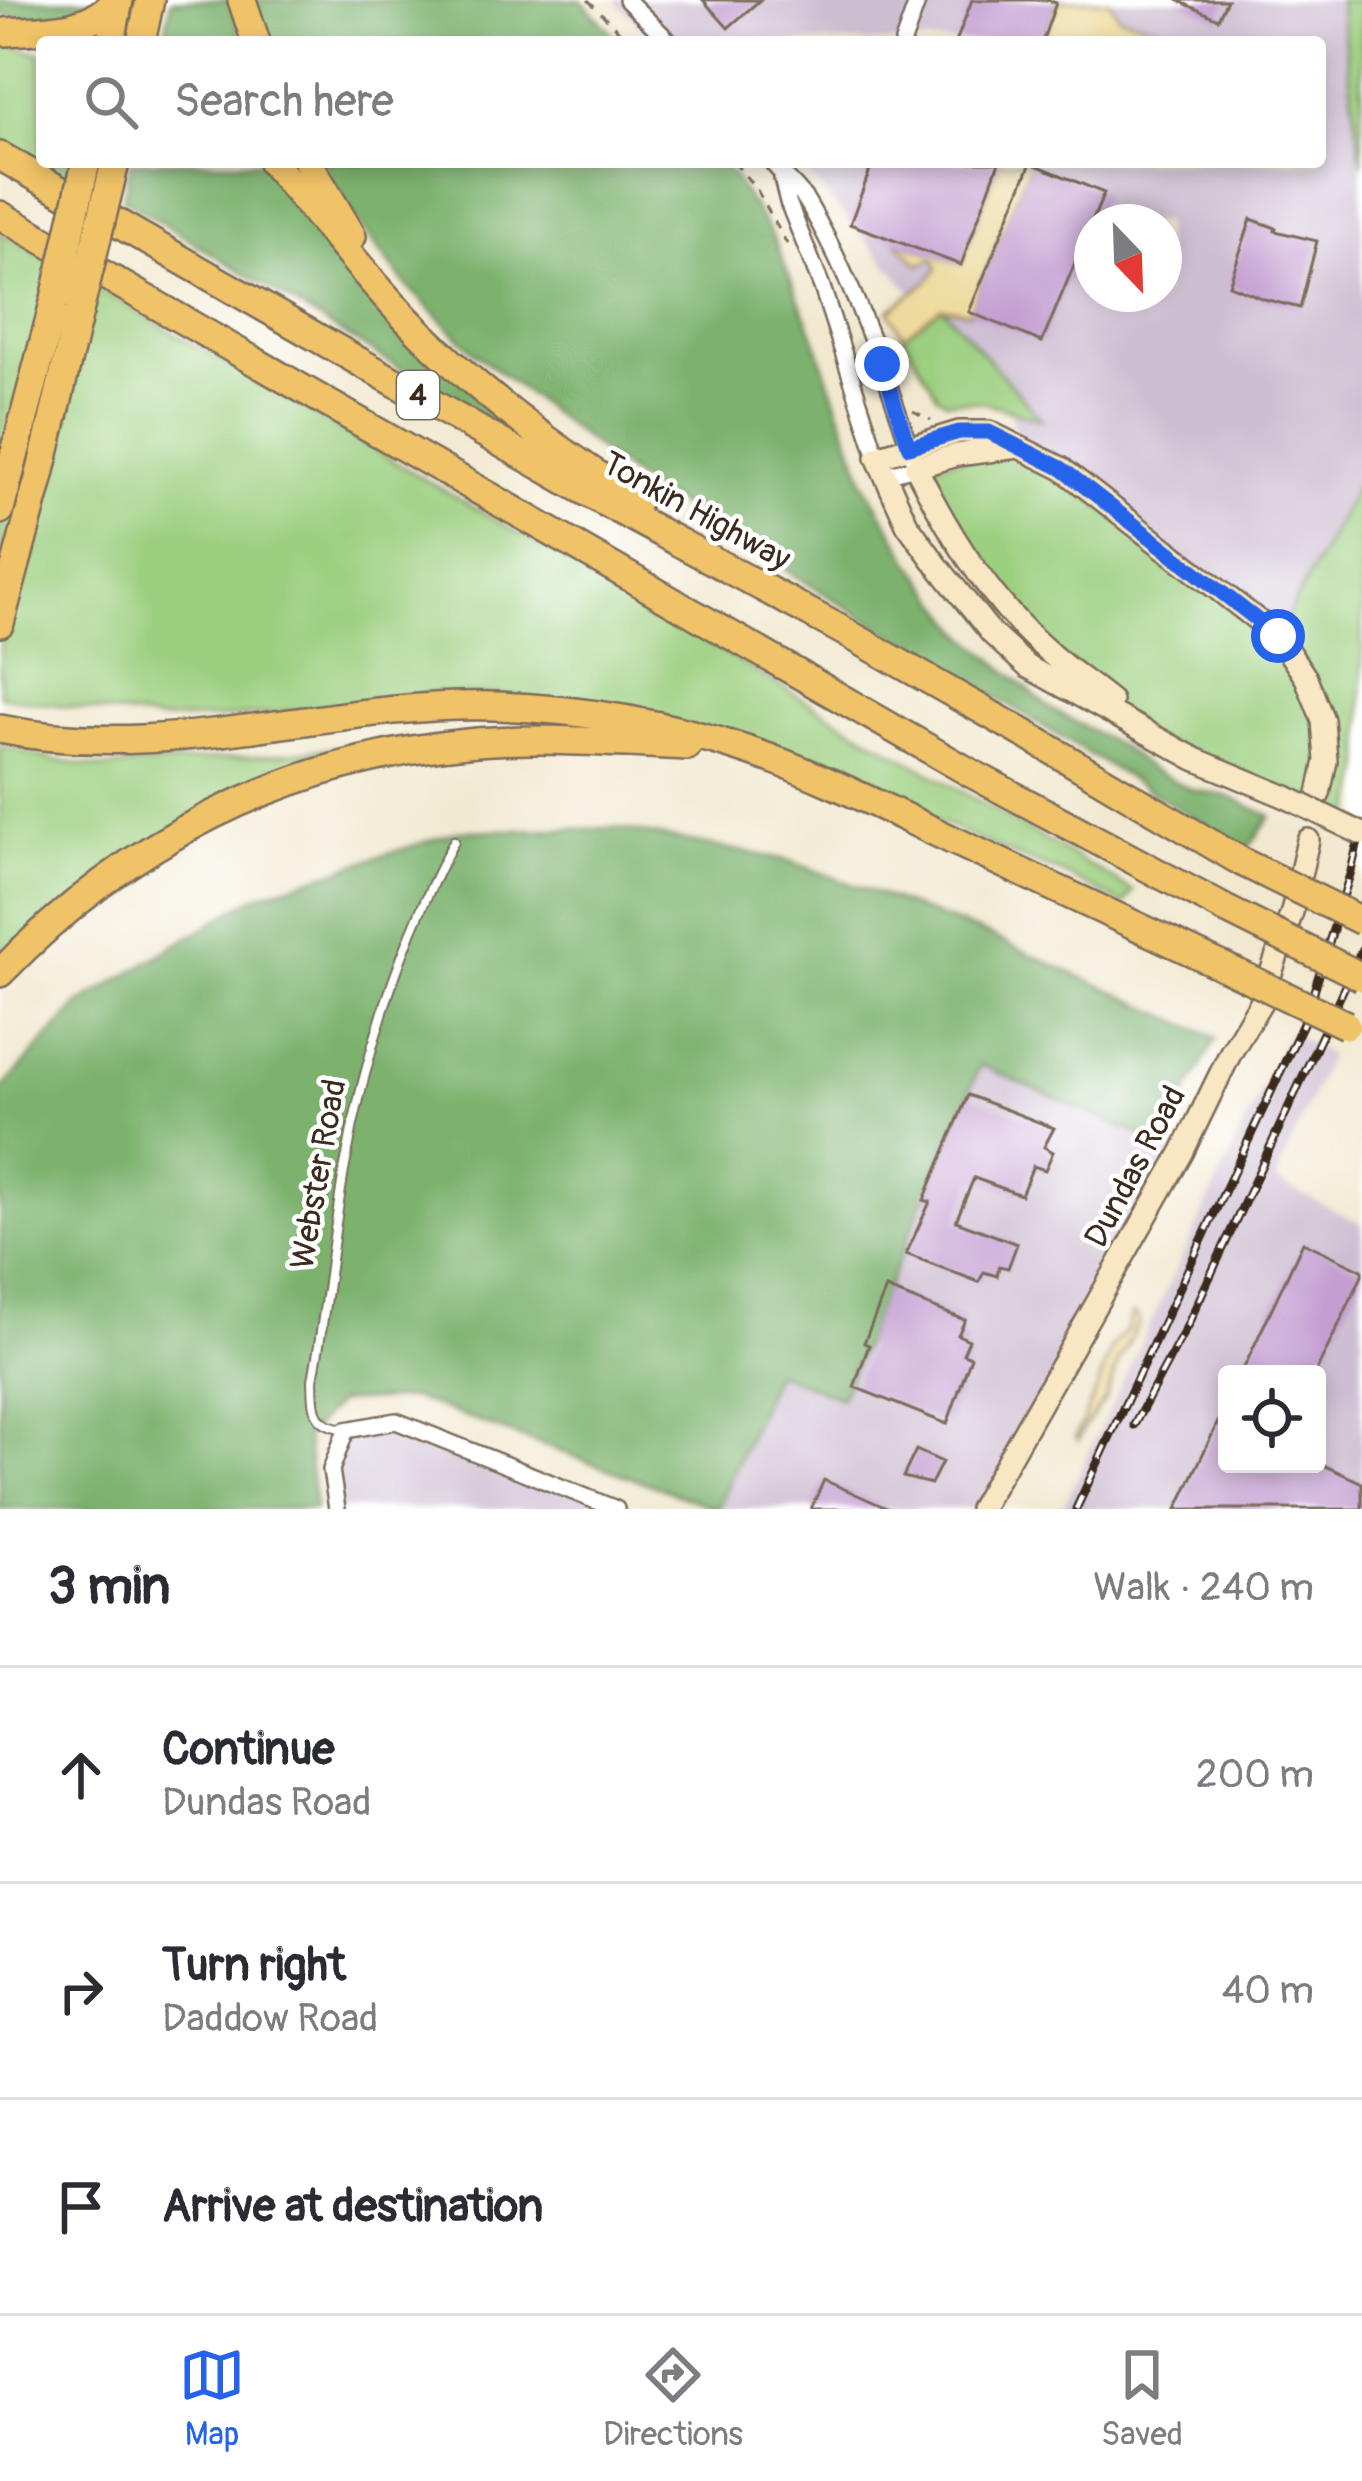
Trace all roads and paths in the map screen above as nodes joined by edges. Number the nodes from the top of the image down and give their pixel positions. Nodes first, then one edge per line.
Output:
1 (117, 0) edge
2 (150, 0) edge
3 (242, 0) edge
4 (588, 0) edge
5 (627, 0) edge
6 (918, 0) edge
7 (3, 32) edge
8 (112, 36) edge
9 (142, 36) edge
10 (254, 36) edge
11 (624, 36) edge
12 (664, 36) edge
13 (905, 36) edge
14 (36, 40) edge
15 (0, 156) edge
16 (85, 168) edge
17 (113, 168) edge
18 (277, 168) edge
19 (312, 168) edge
20 (739, 168) edge
21 (777, 168) edge
22 (0, 214) edge
23 (790, 249) dead end
24 (67, 306) junction
25 (461, 370) junction
26 (911, 410) dead end
27 (940, 422) dead end
28 (913, 457) junction
29 (880, 466) junction
30 (0, 510) edge
31 (0, 623) edge
32 (838, 628) junction
33 (0, 712) edge
34 (0, 729) edge
35 (1141, 732) junction
36 (161, 738) junction
37 (745, 749) junction
38 (1319, 794) dead end
39 (1362, 834) edge
40 (1308, 840) dead end
41 (454, 841) dead end
42 (1362, 921) edge
43 (0, 973) edge
44 (1362, 977) edge
45 (1354, 1029) edge
46 (346, 1430) junction
47 (337, 1509) edge
48 (616, 1509) edge
49 (980, 1509) edge

1 - 7 highway
1 - 8 highway
2 - 9 highway
3 - 10 highway
4 - 11 path
5 - 12 street
6 - 13 street
7 - 14 highway
15 - 32 highway, Tonkin Highway / 4
16 - 24 highway, bridge
17 - 24 highway, bridge
18 - 25 highway
19 - 25 highway
20 - 23 path
21 - 28 street
21 - 29 street
22 - 44 highway, 4, bridge
24 - 30 highway
24 - 31 highway
25 - 32 highway
26 - 27 path
28 - 29 main road
28 - 35 main road
28 - 38 main road
29 - 35 main road
32 - 42 highway, Tonkin Highway / 4, bridge
33 - 36 highway
34 - 36 highway
35 - 39 main road, bridge
36 - 37 highway
37 - 43 highway
37 - 45 highway, bridge
40 - 49 main road, Dundas Road
41 - 46 lane, Webster Road
46 - 47 street
46 - 48 street

